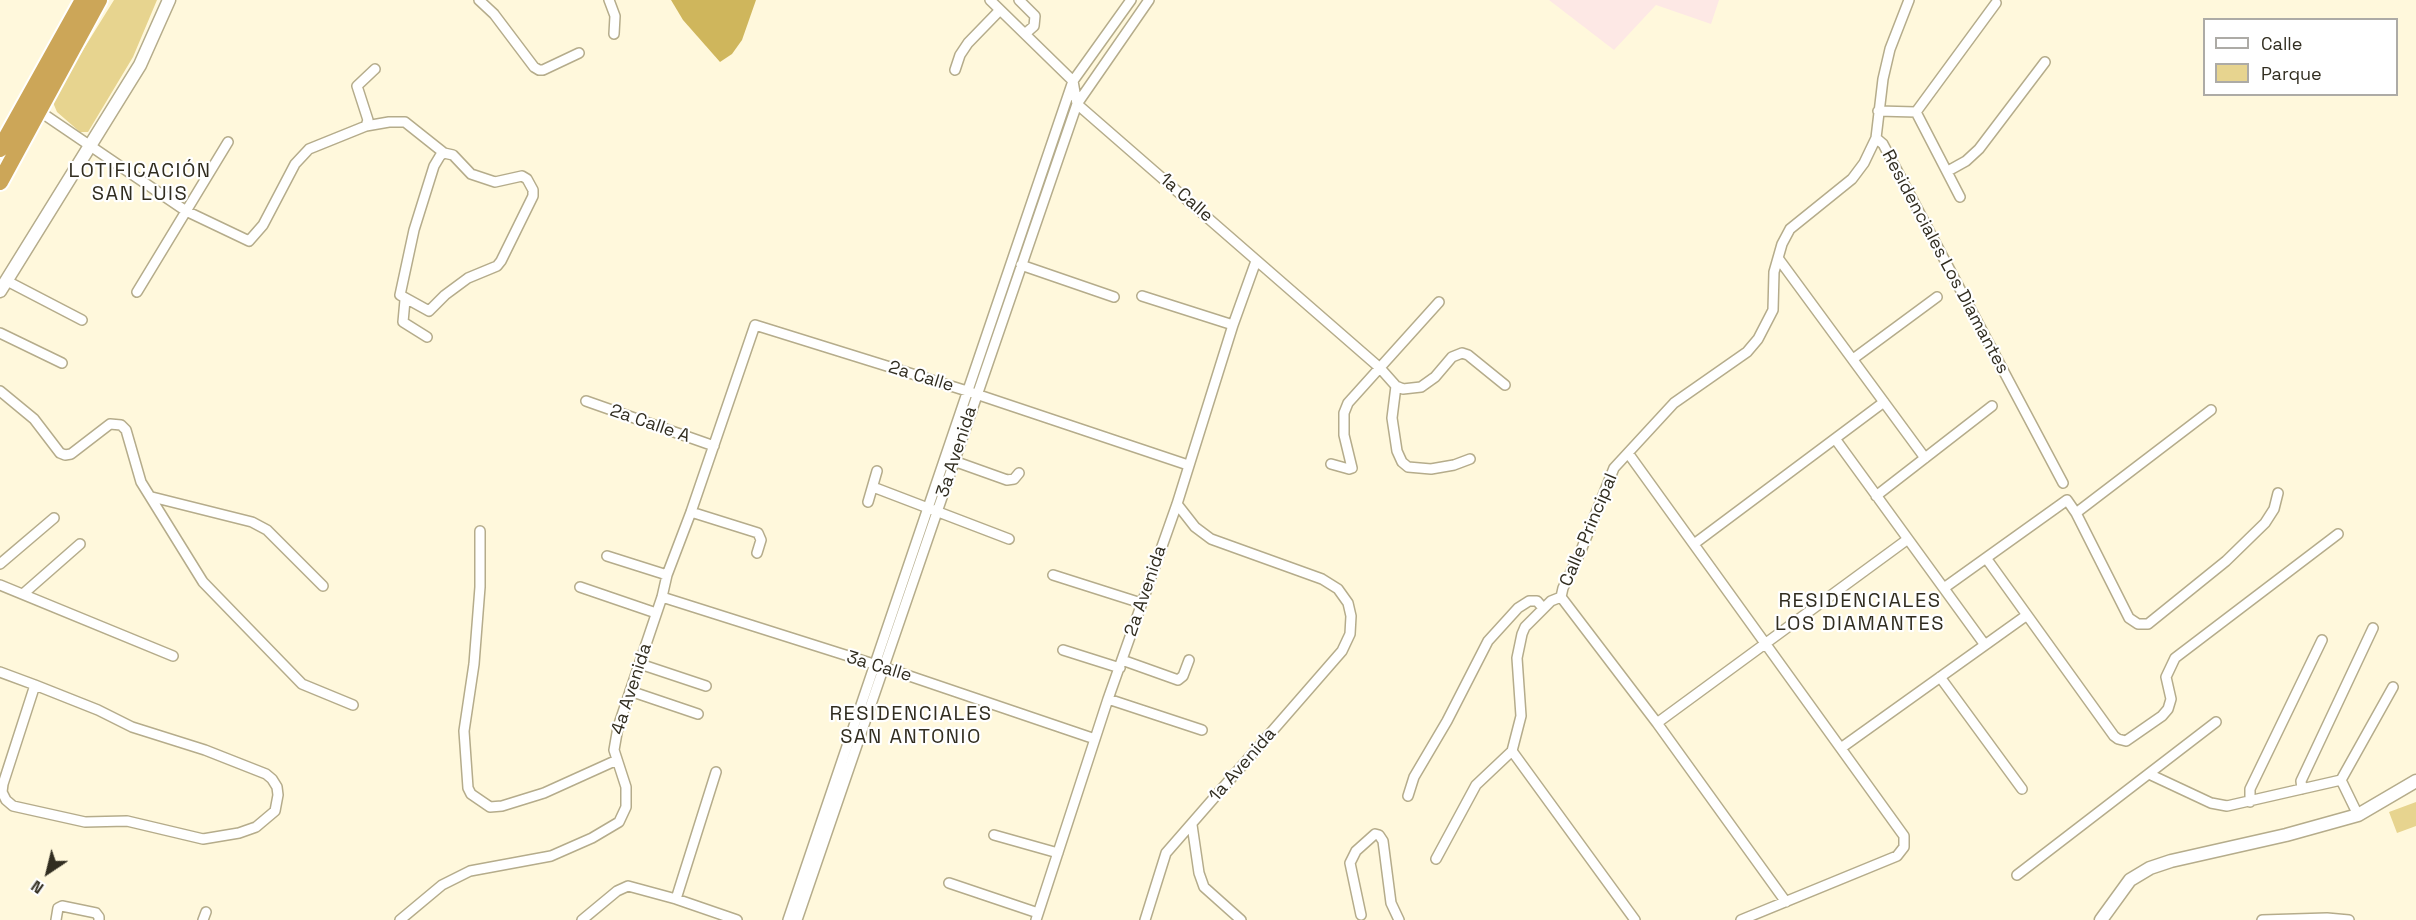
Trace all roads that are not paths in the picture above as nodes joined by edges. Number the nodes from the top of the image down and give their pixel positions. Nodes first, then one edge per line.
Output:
1 (169, 0) edge
2 (479, 0) edge
3 (609, 0) edge
4 (990, 0) edge
5 (1019, 0) edge
6 (1131, 0) edge
7 (1149, 0) edge
8 (1909, 0) edge
9 (95, 2) edge
10 (1996, 3) dead end
11 (1000, 10) junction
12 (1026, 33) junction
13 (614, 34) dead end
14 (579, 53) dead end
15 (2045, 62) dead end
16 (375, 69) dead end
17 (955, 70) dead end
18 (1072, 81) junction
19 (1077, 104) junction
20 (39, 111) junction
21 (1878, 111) junction
22 (1916, 112) junction
23 (366, 126) junction
24 (1056, 129) junction
25 (1067, 133) junction
26 (1876, 138) junction
27 (228, 142) dead end
28 (91, 146) junction
29 (0, 149) edge
30 (444, 153) junction
31 (1948, 171) junction
32 (0, 182) edge
33 (1960, 197) dead end
34 (186, 211) junction
35 (1778, 258) junction
36 (1256, 261) junction
37 (1021, 265) junction
38 (3, 286) edge
39 (136, 292) dead end
40 (1142, 296) dead end
41 (1114, 297) dead end
42 (1937, 297) dead end
43 (405, 300) junction
44 (1439, 302) dead end
45 (82, 320) dead end
46 (1233, 325) junction
47 (755, 326) joint
48 (0, 333) edge
49 (427, 337) dead end
50 (1853, 359) junction
51 (62, 363) dead end
52 (1380, 368) junction
53 (1505, 385) dead end
54 (1396, 386) junction
55 (0, 391) edge
56 (971, 392) junction
57 (586, 401) dead end
58 (1884, 402) junction
59 (1992, 406) dead end
60 (2211, 410) dead end
61 (1836, 440) junction
62 (714, 446) junction
63 (1628, 453) junction
64 (944, 455) junction
65 (1925, 458) junction
66 (1470, 459) dead end
67 (954, 462) junction
68 (1331, 464) dead end
69 (1188, 465) junction
70 (878, 471) dead end
71 (1019, 473) dead end
72 (2062, 483) dead end
73 (873, 487) junction
74 (2278, 493) dead end
75 (1876, 496) junction
76 (152, 497) junction
77 (868, 502) dead end
78 (1177, 504) junction
79 (926, 507) junction
80 (691, 512) junction
81 (938, 513) junction
82 (2076, 513) junction
83 (54, 518) dead end
84 (480, 531) dead end
85 (2338, 534) dead end
86 (1009, 539) dead end
87 (1908, 539) junction
88 (80, 544) dead end
89 (1694, 544) junction
90 (757, 554) dead end
91 (607, 556) dead end
92 (1986, 558) junction
93 (0, 564) edge
94 (667, 575) junction
95 (1053, 575) dead end
96 (903, 578) junction
97 (914, 582) junction
98 (0, 585) edge
99 (323, 586) dead end
100 (580, 587) dead end
101 (1944, 588) junction
102 (23, 594) junction
103 (662, 597) junction
104 (1561, 597) junction
105 (1141, 603) junction
106 (1543, 608) junction
107 (656, 614) junction
108 (2027, 615) junction
109 (2373, 628) dead end
110 (2322, 640) dead end
111 (1765, 644) junction
112 (1985, 645) junction
113 (1064, 650) dead end
114 (173, 656) dead end
115 (1189, 660) dead end
116 (640, 664) junction
117 (1121, 664) junction
118 (879, 666) junction
119 (0, 672) edge
120 (1940, 677) junction
121 (35, 685) junction
122 (706, 686) dead end
123 (2393, 687) dead end
124 (630, 691) junction
125 (1108, 699) junction
126 (353, 705) dead end
127 (698, 714) dead end
128 (2216, 722) dead end
129 (1657, 723) junction
130 (1202, 730) dead end
131 (1095, 739) junction
132 (1841, 748) junction
133 (1512, 752) junction
134 (617, 760) junction
135 (716, 772) dead end
136 (2149, 774) junction
137 (2341, 780) junction
138 (2416, 781) edge
139 (2022, 789) dead end
140 (2302, 789) junction
141 (1408, 796) dead end
142 (2250, 802) junction
143 (2358, 815) junction
144 (1192, 825) junction
145 (994, 835) dead end
146 (1058, 854) junction
147 (1436, 859) dead end
148 (2018, 875) dead end
149 (949, 883) dead end
150 (676, 899) junction
151 (1786, 902) junction
152 (1361, 915) dead end
153 (1037, 917) edge
154 (56, 920) edge
155 (99, 920) edge
156 (400, 920) edge
157 (582, 920) edge
158 (737, 920) edge
159 (788, 920) edge
160 (797, 920) edge
161 (1145, 920) edge
162 (1241, 920) edge
163 (1399, 920) edge
164 (1635, 920) edge
165 (1741, 920) edge
166 (2101, 920) edge
167 (2262, 920) edge
168 (2349, 920) edge

1 - 28 street
2 - 14 street
3 - 13 street
4 - 11 street
5 - 12 street
6 - 18 street, 3a Avenida
7 - 19 street, 3a Avenida
8 - 21 street, Residenciales Los Diamantes
9 - 20 highway
9 - 29 highway
10 - 22 street
11 - 12 street
11 - 17 street
12 - 18 street
15 - 31 street
16 - 23 street
18 - 19 street
18 - 24 street, 3a Avenida
19 - 25 street, 3a Avenida
19 - 36 street, 1a Calle
20 - 28 street
20 - 32 highway
21 - 22 street
21 - 26 street, Residenciales Los Diamantes
22 - 31 street
23 - 30 street
23 - 34 street
24 - 25 street
24 - 56 street, 3a Avenida
25 - 37 street, 3a Avenida
26 - 35 street, Calle Principal
26 - 72 street, Residenciales Los Diamantes
27 - 34 street
28 - 34 street
28 - 38 street
30 - 43 street
30 - 43 street
31 - 33 street
34 - 39 street
35 - 50 street
35 - 63 street, Calle Principal
36 - 46 street, 2a Avenida
36 - 52 street, 1a Calle
37 - 41 street
37 - 56 street, 3a Avenida
38 - 45 street
40 - 46 street
42 - 50 street
43 - 49 street
44 - 52 street
46 - 69 street, 2a Avenida
47 - 56 street, 2a Calle
47 - 62 street, 4a Avenida
48 - 51 street
50 - 58 street
52 - 54 street, 1a Calle
52 - 68 street
53 - 54 street
54 - 66 street
55 - 76 street
56 - 64 street, 3a Avenida
56 - 67 street, 3a Avenida
56 - 69 street, 2a Calle
57 - 62 street, 2a Calle A
58 - 61 street
58 - 65 street
59 - 65 street
60 - 82 street
61 - 75 street
61 - 89 street
62 - 80 street, 4a Avenida
63 - 89 street
63 - 104 street, Calle Principal
64 - 67 street
64 - 79 street, 3a Avenida
65 - 75 street
67 - 71 street
67 - 81 street, 3a Avenida
69 - 78 street, 2a Avenida
70 - 73 street
73 - 77 street
73 - 79 street
74 - 82 street
75 - 87 street
76 - 99 street
76 - 126 street
78 - 105 street, 2a Avenida
78 - 144 street, 1a Avenida
79 - 81 street
79 - 96 street, 3a Avenida
80 - 90 street
80 - 94 street, 4a Avenida
81 - 86 street
81 - 97 street, 3a Avenida
82 - 92 street
83 - 93 street
84 - 134 street
85 - 108 street
87 - 101 street
87 - 111 street
88 - 102 street
89 - 111 street
91 - 94 street
92 - 101 street
92 - 108 street
94 - 103 street, 4a Avenida
95 - 105 street
96 - 97 street
96 - 118 street, 3a Avenida
97 - 118 street, 3a Avenida
98 - 102 street
100 - 107 street
101 - 112 street
102 - 114 street
103 - 107 street, 4a Avenida
103 - 118 street, 3a Calle
104 - 106 street
104 - 129 street
105 - 117 street, 2a Avenida
106 - 133 street
106 - 141 street
107 - 116 street, 4a Avenida
108 - 112 street
109 - 140 street
110 - 142 street
111 - 129 street
111 - 132 street
112 - 120 street
113 - 117 street
115 - 117 street
116 - 122 street
116 - 124 street, 4a Avenida
117 - 125 street, 2a Avenida
118 - 131 street, 3a Calle
118 - 159 street, 3a Avenida
118 - 160 street, 3a Avenida
119 - 121 street
120 - 132 street
120 - 139 street
121 - 121 street
123 - 137 street
124 - 127 street
124 - 134 street, 4a Avenida
125 - 130 street
125 - 131 street, 2a Avenida
128 - 136 street
129 - 151 street
131 - 146 street, 2a Avenida
132 - 151 street
133 - 147 street
133 - 164 street
134 - 156 street, 4a Avenida
135 - 150 street
136 - 142 street
136 - 148 street
137 - 140 street
137 - 143 street
138 - 143 street
140 - 142 street
143 - 166 street
144 - 161 street, 1a Avenida
144 - 162 street
145 - 146 street
146 - 153 street, 2a Avenida
149 - 153 street
150 - 157 street
150 - 158 street
151 - 165 street
152 - 163 street
154 - 155 street
167 - 168 street

